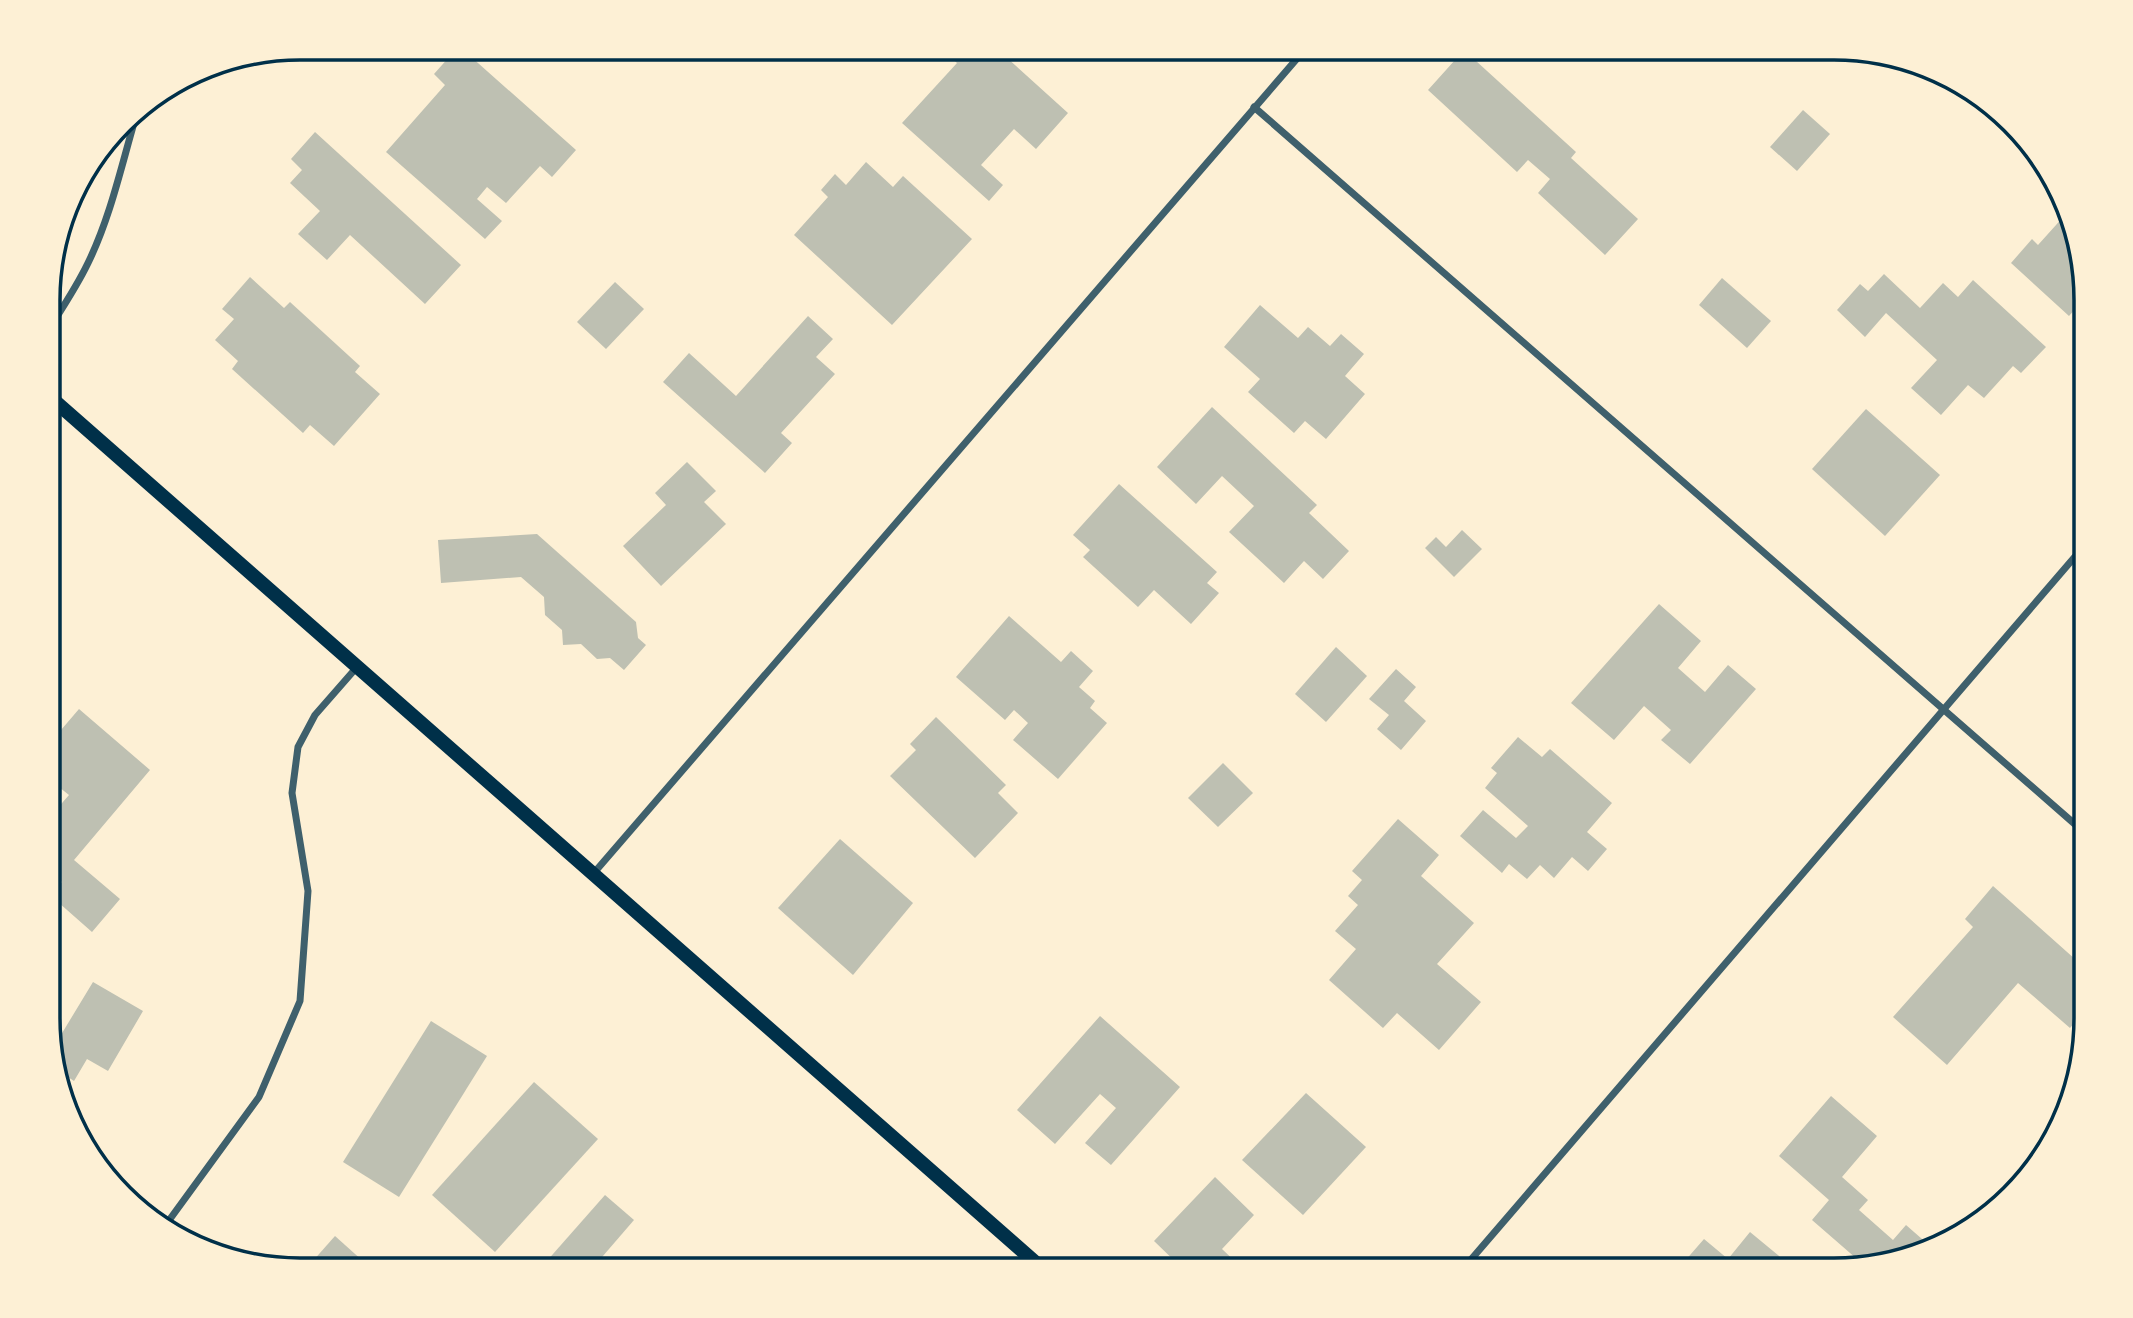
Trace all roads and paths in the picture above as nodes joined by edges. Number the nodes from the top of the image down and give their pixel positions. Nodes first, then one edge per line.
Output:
1 (1296, 60) edge
2 (1254, 107) junction
3 (133, 127) edge
4 (60, 310) edge
5 (60, 406) edge
6 (2073, 559) edge
7 (357, 667) junction
8 (1945, 710) junction
9 (2073, 822) edge
10 (593, 874) junction
11 (169, 1220) edge
12 (1030, 1258) edge
13 (1472, 1258) edge

1 - 2 street
2 - 8 street
2 - 10 street
3 - 4 street
5 - 7 main road
6 - 8 street
7 - 10 main road
7 - 11 street
8 - 9 street
8 - 13 street
10 - 12 main road

